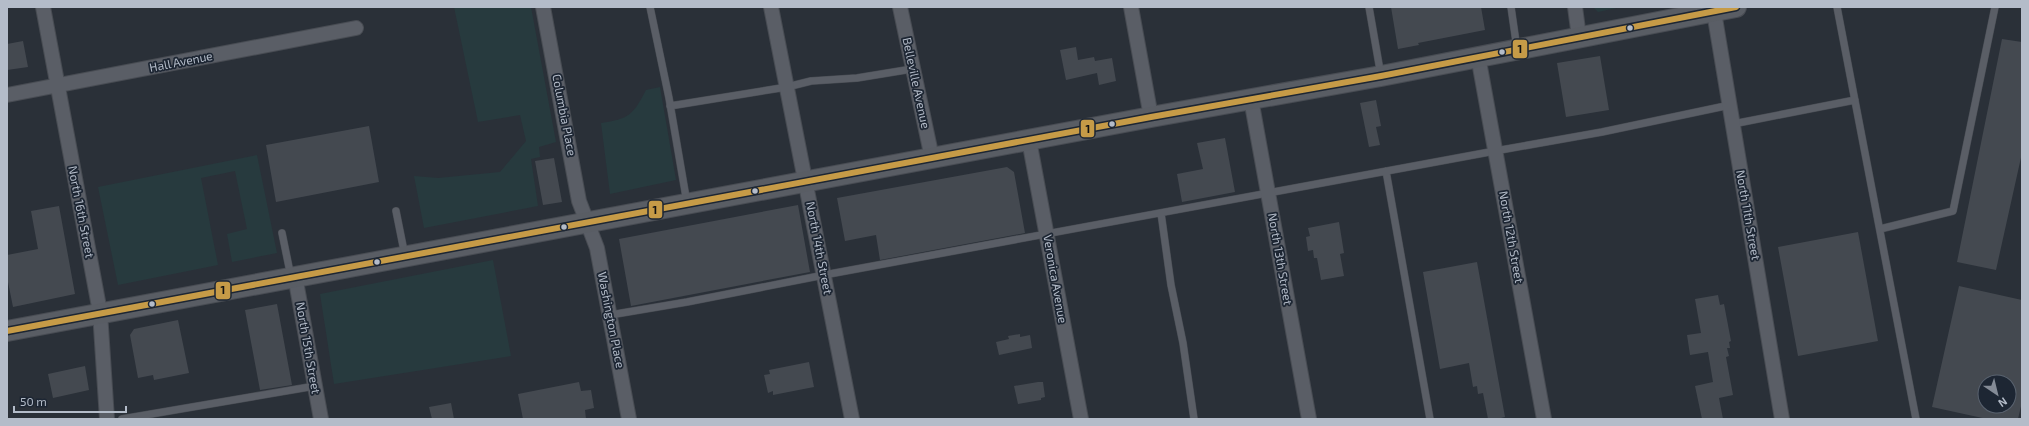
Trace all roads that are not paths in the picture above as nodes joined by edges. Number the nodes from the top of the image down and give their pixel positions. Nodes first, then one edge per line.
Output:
1 (43, 7) edge
2 (544, 7) edge
3 (650, 7) edge
4 (770, 7) edge
5 (900, 7) edge
6 (1131, 7) edge
7 (1369, 7) edge
8 (1511, 7) edge
9 (1575, 7) edge
10 (1736, 7) edge
11 (1837, 7) edge
12 (1995, 7) edge
13 (1714, 12) junction
14 (356, 28) dead end
15 (1579, 38) junction
16 (1518, 49) junction
17 (1478, 56) junction
18 (912, 69) junction
19 (1381, 76) junction
20 (58, 86) junction
21 (786, 87) junction
22 (7, 95) edge
23 (1251, 99) junction
24 (1855, 100) junction
25 (1730, 105) junction
26 (670, 106) junction
27 (1151, 117) junction
28 (1733, 124) junction
29 (1030, 140) junction
30 (1495, 151) junction
31 (932, 158) junction
32 (1386, 171) junction
33 (806, 182) junction
34 (1269, 193) junction
35 (687, 204) junction
36 (396, 211) dead end
37 (1161, 213) junction
38 (587, 223) junction
39 (1880, 229) junction
40 (282, 233) dead end
41 (1047, 234) junction
42 (405, 256) junction
43 (824, 275) junction
44 (293, 277) junction
45 (100, 312) junction
46 (610, 315) junction
47 (7, 331) edge
48 (315, 386) junction
49 (108, 419) edge
50 (122, 419) edge
51 (321, 419) edge
52 (630, 419) edge
53 (852, 419) edge
54 (1080, 419) edge
55 (1194, 419) edge
56 (1309, 419) edge
57 (1430, 419) edge
58 (1544, 419) edge
59 (1782, 419) edge
60 (1916, 419) edge

1 - 20 street, North 16th Street
2 - 38 street, Columbia Place
3 - 26 lane
4 - 21 street, North 14th Street
5 - 18 street, Belleville Avenue
6 - 27 street
7 - 19 lane
8 - 16 lane
9 - 15 street
10 - 13 main road
11 - 24 lane
12 - 39 lane
13 - 15 main road
13 - 25 street, North 11th Street
14 - 20 street, Hall Avenue
15 - 16 main road
16 - 17 main road
17 - 19 main road
17 - 30 street, North 12th Street
18 - 21 lane
18 - 31 street, Belleville Avenue
19 - 23 main road
20 - 22 street, Hall Avenue
20 - 45 street, North 16th Street
21 - 26 lane
21 - 33 street, North 14th Street
23 - 27 main road
23 - 34 street, North 13th Street
24 - 28 lane
24 - 39 lane
25 - 28 street, North 11th Street
25 - 30 lane
26 - 35 lane
27 - 29 main road
28 - 59 street, North 11th Street
29 - 31 main road
29 - 41 street, Veronica Avenue
30 - 32 lane
30 - 58 street, North 12th Street
31 - 33 main road
32 - 34 lane
32 - 57 lane
33 - 35 main road
33 - 43 street, North 14th Street
34 - 37 lane
34 - 56 street, North 13th Street
35 - 38 main road
36 - 42 lane
37 - 41 lane
37 - 55 lane
38 - 42 main road
38 - 46 street, Washington Place
39 - 60 lane
40 - 44 lane
41 - 43 lane
41 - 54 street, Veronica Avenue
42 - 44 main road
43 - 46 lane
43 - 53 street, North 14th Street
44 - 45 main road
44 - 48 street, North 15th Street
45 - 47 main road
45 - 49 street, North 16th Street
46 - 52 street, Washington Place
48 - 50 lane
48 - 51 street, North 15th Street

